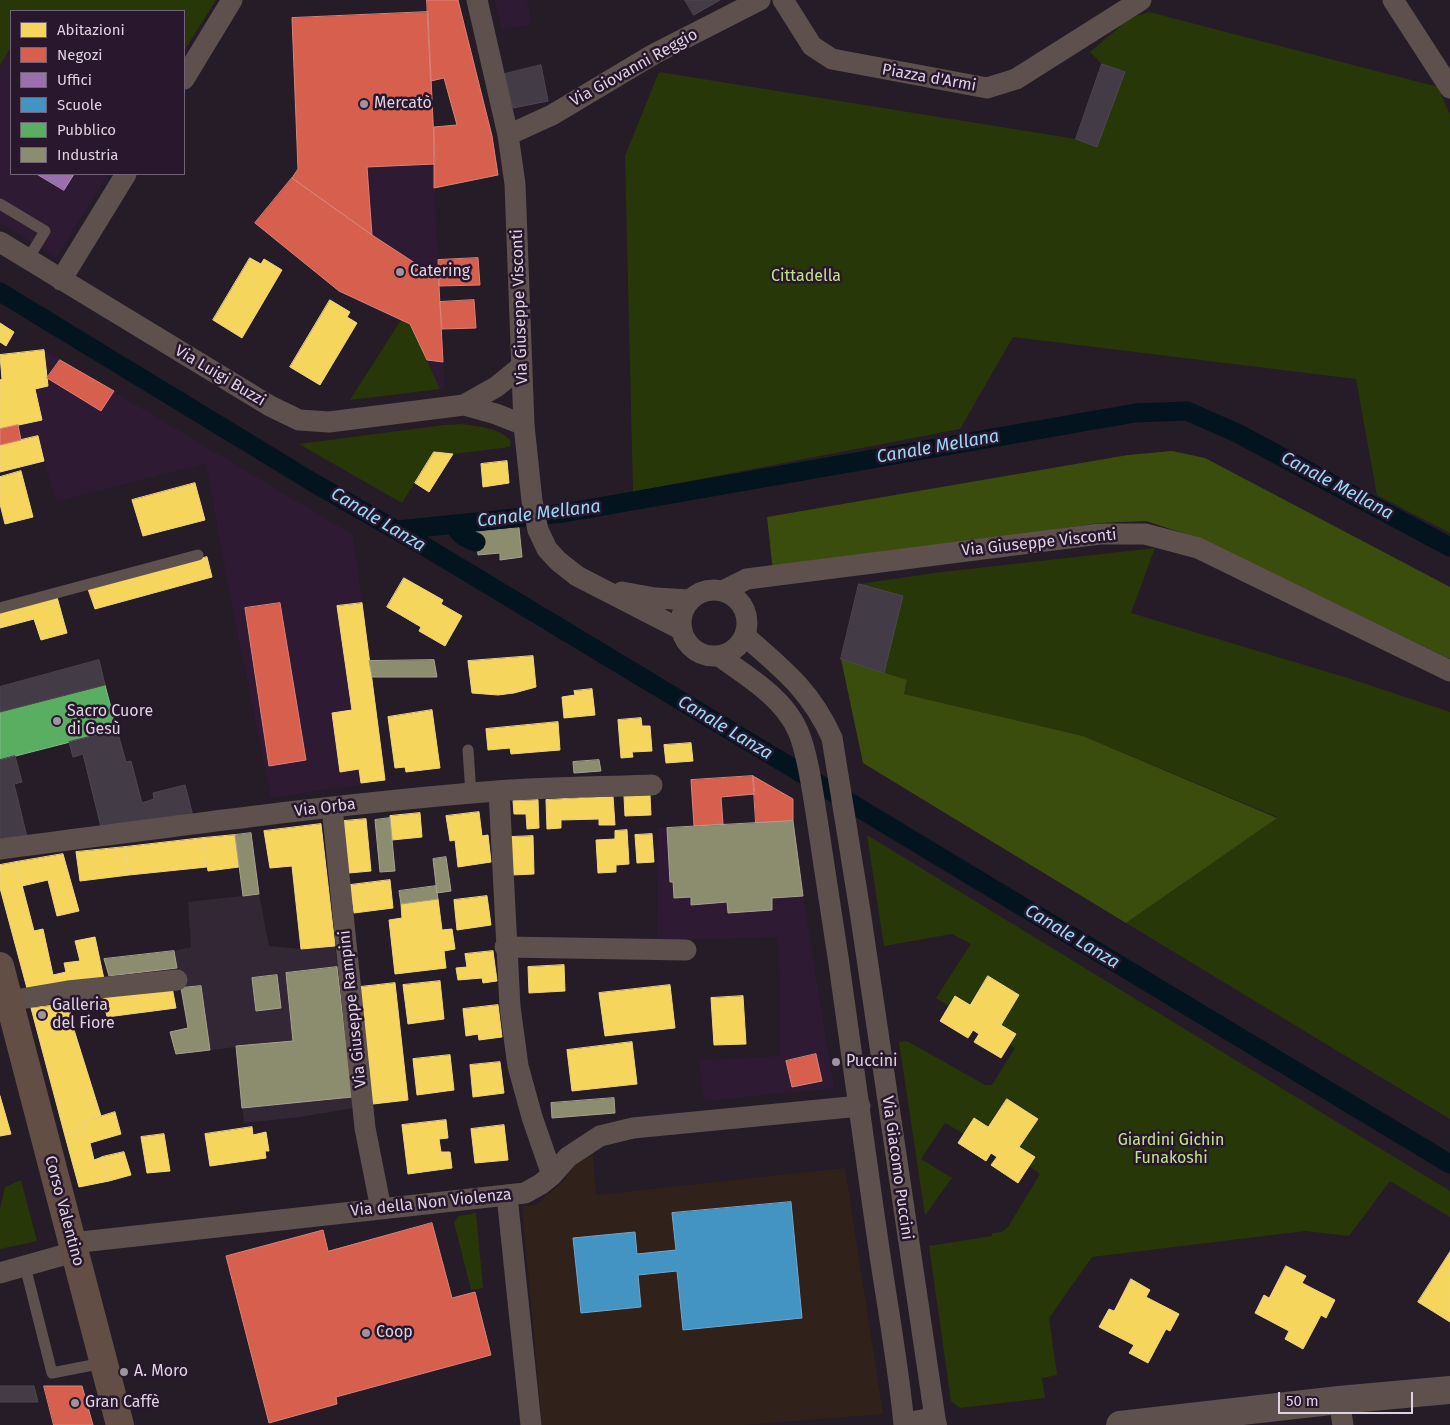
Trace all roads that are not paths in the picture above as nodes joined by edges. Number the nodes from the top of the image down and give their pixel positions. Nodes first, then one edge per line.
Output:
1 (232, 0) edge
2 (477, 0) edge
3 (760, 0) edge
4 (783, 0) edge
5 (1141, 0) edge
6 (1393, 0) edge
7 (185, 77) edge
8 (1449, 85) edge
9 (508, 135) junction
10 (125, 175) edge
11 (0, 204) edge
12 (0, 242) edge
13 (28, 259) junction
14 (62, 280) junction
15 (522, 366) junction
16 (464, 405) junction
17 (524, 425) junction
18 (198, 554) dead end
19 (779, 576) junction
20 (600, 587) junction
21 (723, 590) junction
22 (690, 600) junction
23 (0, 608) edge
24 (746, 611) junction
25 (682, 630) junction
26 (745, 636) junction
27 (719, 656) junction
28 (1450, 671) edge
29 (468, 750) dead end
30 (652, 784) dead end
31 (499, 790) junction
32 (471, 793) junction
33 (332, 807) junction
34 (0, 849) edge
35 (860, 911) junction
36 (832, 916) junction
37 (505, 947) junction
38 (686, 950) dead end
39 (0, 966) edge
40 (177, 980) dead end
41 (9, 1001) junction
42 (860, 1106) junction
43 (552, 1175) junction
44 (507, 1196) junction
45 (381, 1209) junction
46 (73, 1247) junction
47 (25, 1266) junction
48 (0, 1273) edge
49 (104, 1363) junction
50 (1450, 1390) edge
51 (1341, 1412) edge
52 (120, 1423) edge
53 (531, 1425) edge
54 (904, 1425) edge
55 (914, 1425) edge
56 (934, 1425) edge
57 (1120, 1425) edge

1 - 7 street
2 - 9 street, Via Giuseppe Visconti
3 - 9 street, Via Giovanni Reggio
4 - 5 street, Piazza d'Armi
6 - 8 street
9 - 15 street, Via Giuseppe Visconti
10 - 14 street
11 - 13 lane
12 - 13 street, Via Luigi Buzzi
13 - 14 street, Via Luigi Buzzi
14 - 16 street, Via Luigi Buzzi
15 - 16 street, Via Luigi Buzzi
15 - 17 street, Via Giuseppe Visconti
16 - 17 street, Via Luigi Buzzi
17 - 20 street, Via Giuseppe Visconti
18 - 23 lane
19 - 21 street, Via Giuseppe Visconti
19 - 24 street, Via Giuseppe Visconti
19 - 28 street, Via Giuseppe Visconti
20 - 22 street, Via Giuseppe Visconti
20 - 25 street, Via Giuseppe Visconti
21 - 22 street
21 - 24 street
22 - 25 street
24 - 26 street
25 - 27 street
26 - 27 street
26 - 35 street, Via Giacomo Puccini
27 - 36 street, Via Giacomo Puccini
29 - 32 lane
30 - 31 street, Via Orba
31 - 32 street, Via Orba
31 - 37 street
32 - 33 street, Via Orba
33 - 34 street, Via Orba
33 - 45 street, Via Giuseppe Rampini
35 - 36 street
35 - 56 street, Via Giacomo Puccini
36 - 42 street, Via Giacomo Puccini
37 - 38 street
37 - 43 street
39 - 41 main road, Corso Valentino
40 - 41 street
41 - 46 main road, Corso Valentino
42 - 43 street, Via della Non Violenza
42 - 54 street, Via Giacomo Puccini
43 - 44 street, Via della Non Violenza
44 - 45 street, Via della Non Violenza
44 - 53 street
45 - 46 street, Via della Non Violenza
46 - 47 street, Via della Non Violenza
46 - 49 main road, Corso Valentino
47 - 48 street, Via della Non Violenza
47 - 49 lane
49 - 52 main road, Corso Valentino
50 - 51 street
51 - 57 street
55 - 56 street

